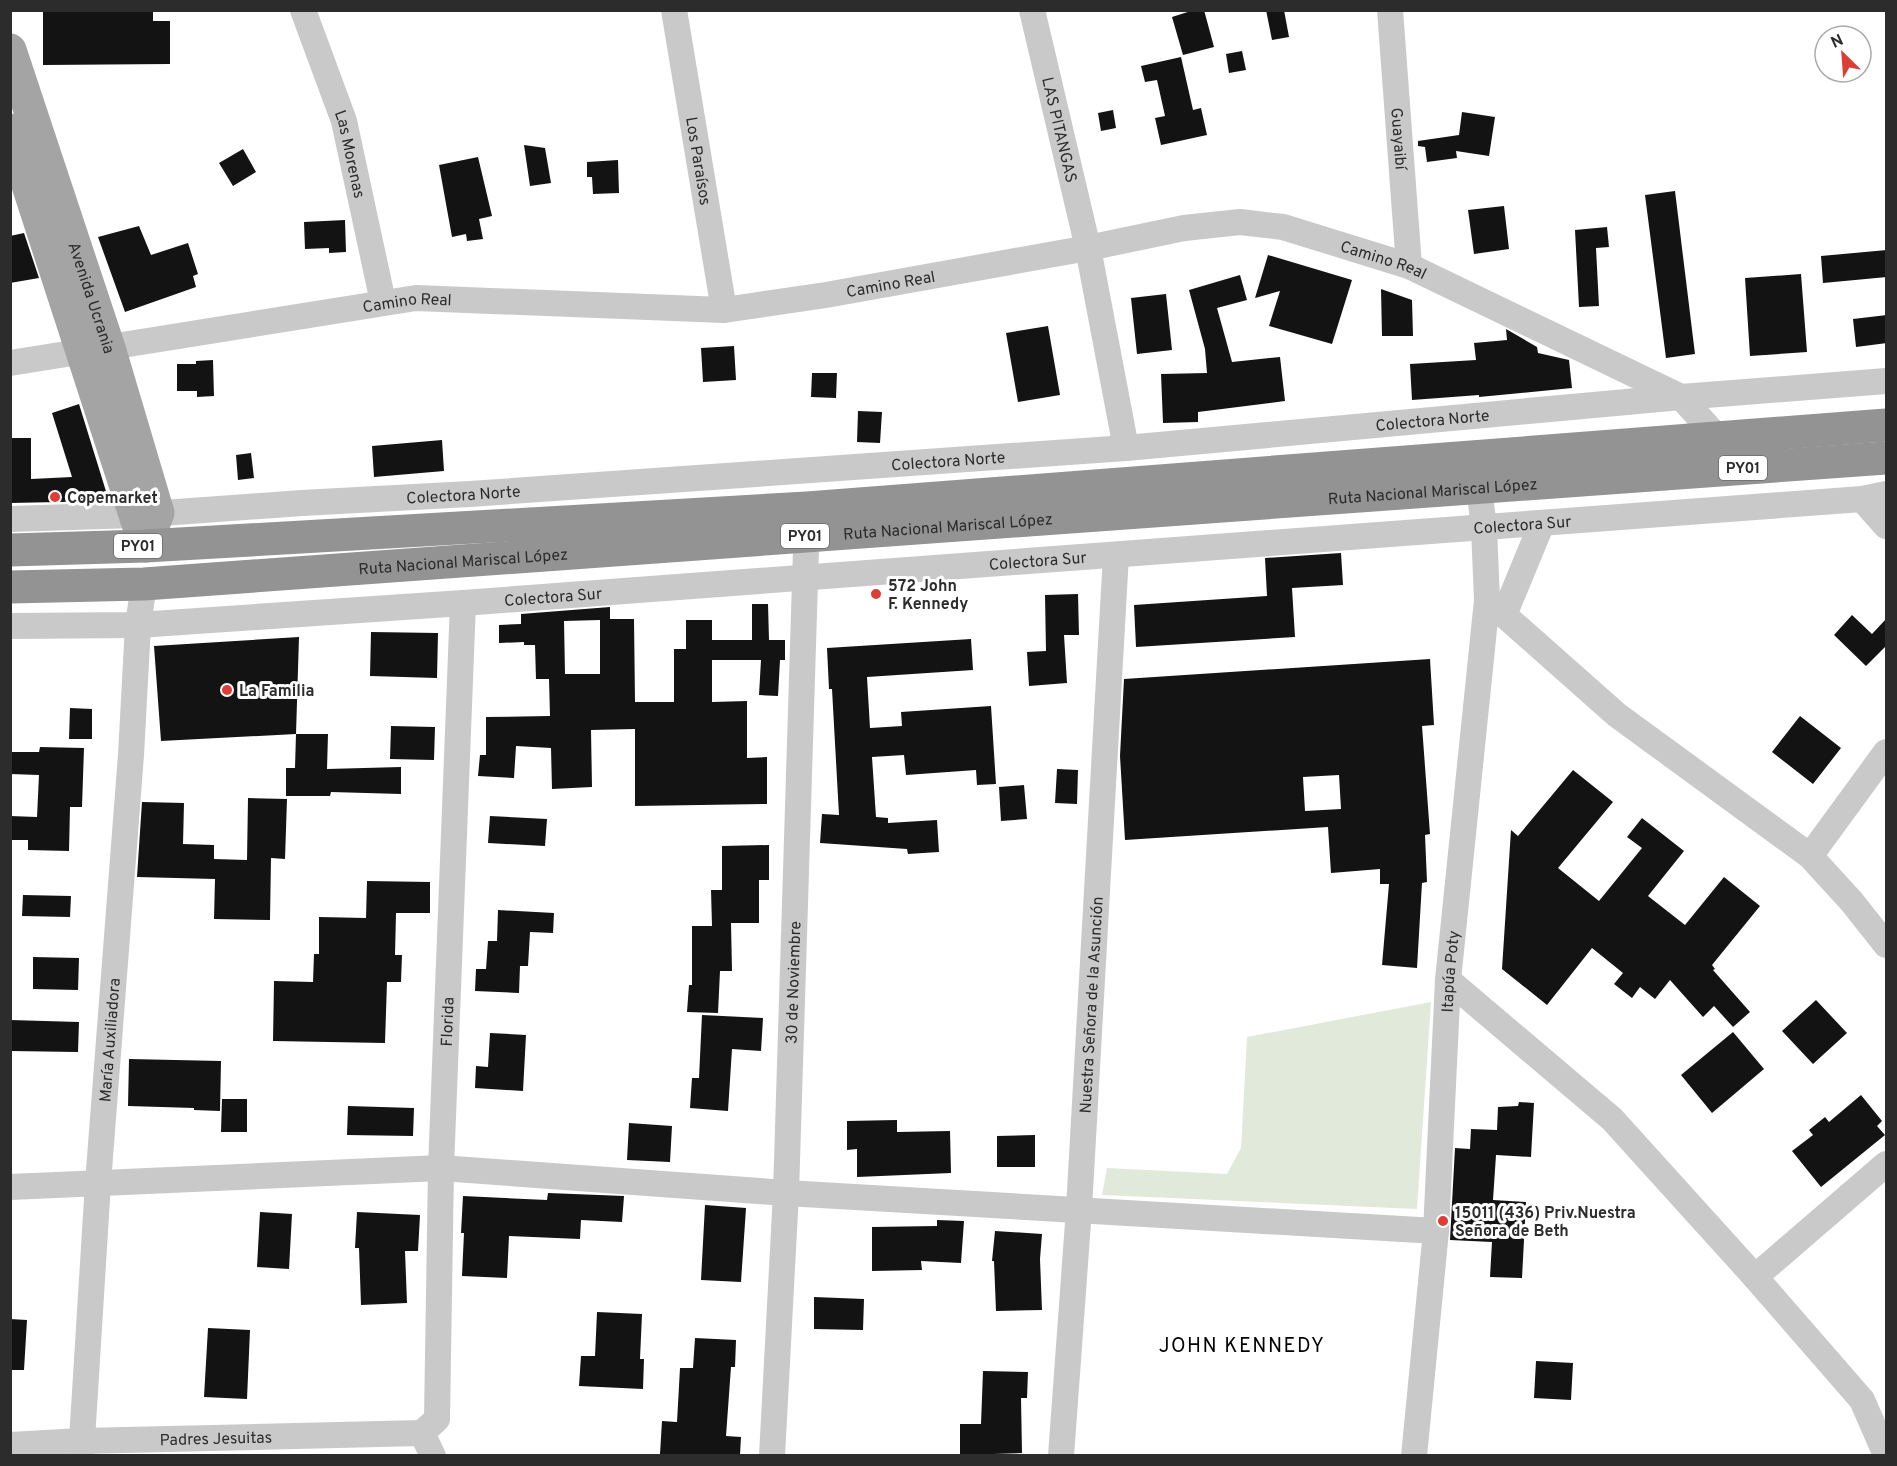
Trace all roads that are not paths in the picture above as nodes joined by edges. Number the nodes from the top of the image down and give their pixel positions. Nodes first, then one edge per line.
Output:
1 (303, 10) edge
2 (674, 10) edge
3 (1032, 10) edge
4 (1390, 10) edge
5 (10, 51) edge
6 (10, 130) edge
7 (1088, 248) junction
8 (1409, 266) junction
9 (383, 302) junction
10 (724, 310) junction
11 (96, 350) junction
12 (10, 363) edge
13 (1887, 381) edge
14 (1681, 397) junction
15 (1887, 425) edge
16 (1718, 438) junction
17 (1126, 448) junction
18 (1887, 458) edge
19 (1666, 473) junction
20 (1479, 487) junction
21 (1874, 497) edge
22 (1668, 513) junction
23 (147, 514) junction
24 (10, 519) edge
25 (807, 522) junction
26 (1542, 523) junction
27 (1887, 526) edge
28 (1484, 528) junction
29 (145, 546) junction
30 (10, 550) edge
31 (1116, 555) junction
32 (804, 577) junction
33 (144, 584) junction
34 (10, 587) edge
35 (463, 603) junction
36 (1495, 608) junction
37 (138, 625) junction
38 (10, 626) edge
39 (1887, 752) edge
40 (1810, 855) junction
41 (1887, 945) edge
42 (1448, 980) junction
43 (1887, 1164) edge
44 (441, 1168) junction
45 (98, 1183) junction
46 (10, 1187) edge
47 (786, 1193) junction
48 (1079, 1209) junction
49 (1436, 1231) junction
50 (1755, 1277) junction
51 (422, 1433) junction
52 (10, 1445) edge
53 (81, 1448) edge
54 (433, 1455) edge
55 (772, 1455) edge
56 (1061, 1455) edge
57 (1414, 1455) edge
58 (1887, 1455) edge

1 - 9 street, Las Morenas
2 - 10 street, Los Paraísos
3 - 7 street, LAS PITANGAS
4 - 8 street, Guayaibí
5 - 11 main road, Avenida Ucrania
6 - 11 main road, Avenida Ucrania
7 - 8 street, Camino Real
7 - 10 street, Camino Real
7 - 17 street, LAS PITANGAS
8 - 14 street, Camino Real
9 - 10 street, Camino Real
9 - 11 street, Camino Real
11 - 12 street, Camino Real
11 - 23 main road, Avenida Ucrania
13 - 14 street, Colectora Norte
14 - 16 street, Camino Real
14 - 17 street, Colectora Norte
15 - 16 highway, Ruta Nacional Mariscal López / PY01
16 - 25 highway, Ruta Nacional Mariscal López / PY01
17 - 23 street, Colectora Norte
18 - 19 highway, Ruta Nacional Mariscal López / PY01
19 - 20 highway, Ruta Nacional Mariscal López / PY01
19 - 22 street
20 - 25 highway, Ruta Nacional Mariscal López / PY01
20 - 28 street, Itapúa Poty
21 - 22 street, Colectora Sur
21 - 27 street
22 - 26 street, Colectora Sur
23 - 24 street, Colectora Norte
23 - 29 main road
25 - 29 highway, Ruta Nacional Mariscal López / PY01
25 - 32 street, 30 de Noviembre
25 - 33 highway, Ruta Nacional Mariscal López / PY01
26 - 28 street, Colectora Sur
26 - 36 street
28 - 31 street, Colectora Sur
28 - 36 street, Itapúa Poty
29 - 30 highway, Ruta Nacional Mariscal López / PY01
29 - 33 main road
31 - 32 street, Colectora Sur
31 - 48 street, Nuestra Señora de la Asunción
32 - 35 street, Colectora Sur
32 - 47 street, 30 de Noviembre
33 - 34 highway, Ruta Nacional Mariscal López / PY01
33 - 37 street
35 - 37 street, Colectora Sur
35 - 44 street, Florida
36 - 40 street
36 - 42 street, Itapúa Poty
37 - 38 street, Colectora Sur
37 - 45 street, María Auxiliadora
39 - 40 street
40 - 41 street
42 - 49 street, Itapúa Poty
42 - 50 street
43 - 50 street
44 - 45 street
44 - 47 street
44 - 51 street, Florida
45 - 46 street
45 - 53 street, María Auxiliadora
47 - 48 street
47 - 55 street, 30 de Noviembre
48 - 49 street
48 - 56 street, Nuestra Señora de la Asunción
49 - 57 street, Itapúa Poty
50 - 58 street
51 - 53 street, Padres Jesuitas
51 - 54 street
52 - 53 street, Padres Jesuitas

